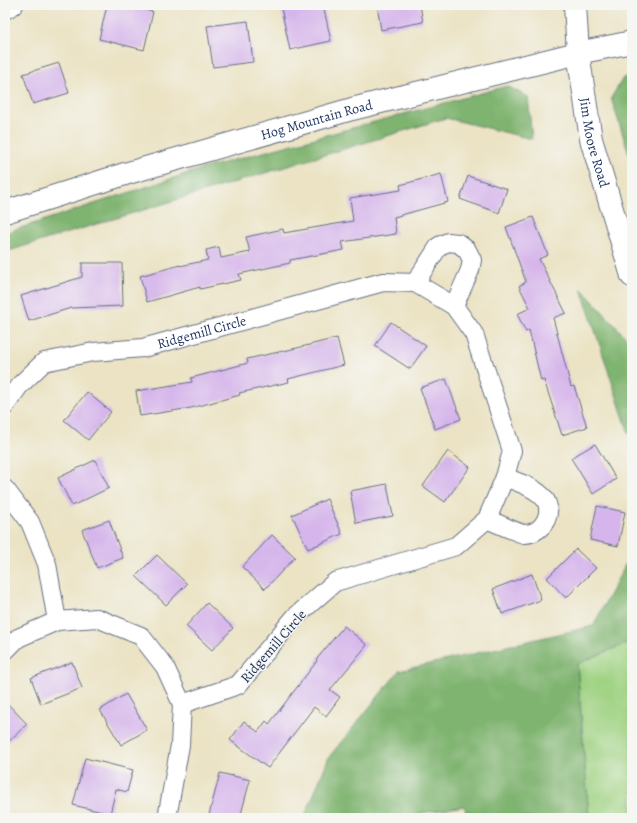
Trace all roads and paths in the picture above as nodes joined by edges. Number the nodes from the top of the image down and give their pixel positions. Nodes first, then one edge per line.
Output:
1 (14, 5) edge
2 (575, 5) edge
3 (5, 10) edge
4 (632, 42) edge
5 (578, 53) junction
6 (5, 212) edge
7 (632, 276) edge
8 (415, 283) junction
9 (454, 306) junction
10 (5, 406) edge
11 (505, 478) junction
12 (5, 489) edge
13 (487, 519) junction
14 (57, 621) junction
15 (5, 651) edge
16 (182, 704) junction
17 (167, 818) edge

1 - 3 street
2 - 5 street, Jim Moore Road
4 - 5 street, Hog Mountain Road
5 - 6 street, Hog Mountain Road
5 - 7 street, Jim Moore Road
8 - 9 street, Ridgemill Circle
8 - 9 street
8 - 10 street, Ridgemill Circle
9 - 11 street, Ridgemill Circle
11 - 13 street, Ridgemill Circle
11 - 13 street
12 - 14 street
13 - 16 street, Ridgemill Circle
14 - 15 street
14 - 16 street
16 - 17 street

